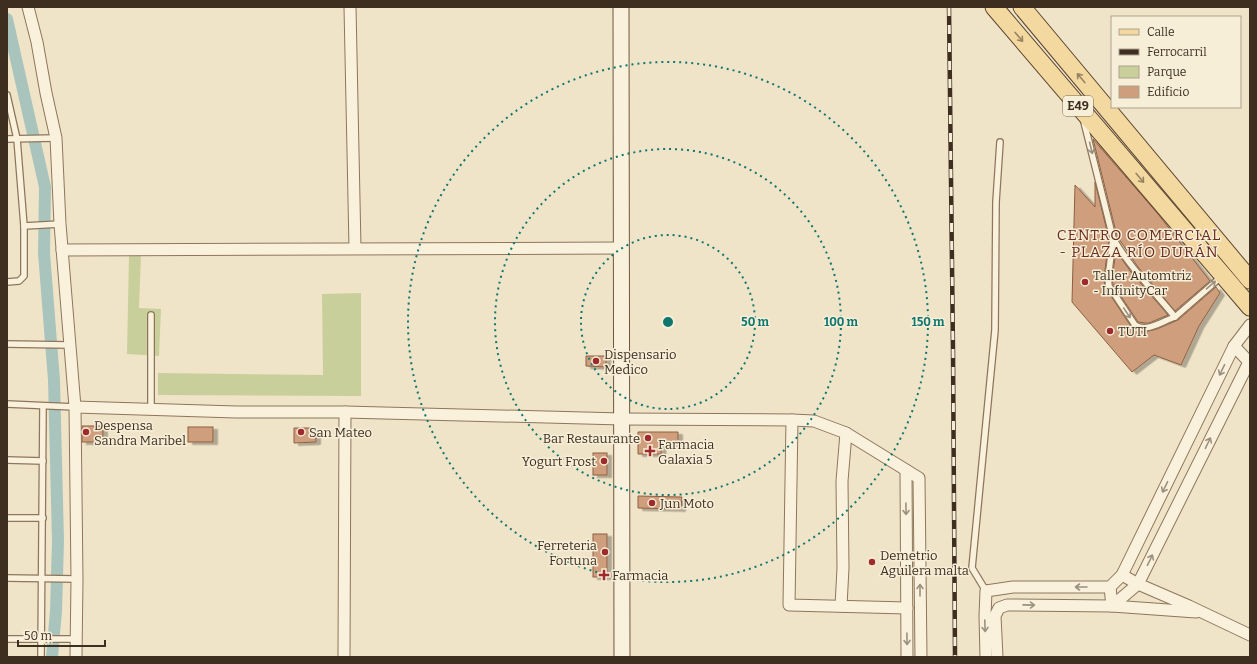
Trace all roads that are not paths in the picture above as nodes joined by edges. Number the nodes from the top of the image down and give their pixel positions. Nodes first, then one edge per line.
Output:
1 (28, 7) edge
2 (350, 7) edge
3 (621, 7) edge
4 (994, 7) edge
5 (1022, 7) edge
6 (7, 95) edge
7 (1081, 110) junction
8 (56, 138) junction
9 (7, 139) edge
10 (17, 139) junction
11 (1000, 142) dead end
12 (60, 224) junction
13 (24, 226) junction
14 (1113, 238) junction
15 (356, 248) junction
16 (621, 248) junction
17 (62, 250) junction
18 (1222, 276) junction
19 (1250, 280) edge
20 (7, 282) edge
21 (1250, 308) edge
22 (151, 315) dead end
23 (1175, 317) junction
24 (1250, 325) edge
25 (7, 344) edge
26 (70, 345) junction
27 (1234, 346) junction
28 (1250, 362) edge
29 (7, 404) edge
30 (44, 406) junction
31 (75, 406) junction
32 (151, 409) junction
33 (345, 412) junction
34 (622, 419) junction
35 (792, 420) junction
36 (846, 433) junction
37 (7, 460) edge
38 (44, 461) junction
39 (906, 470) junction
40 (7, 518) edge
41 (43, 518) junction
42 (1122, 575) junction
43 (7, 578) edge
44 (42, 579) junction
45 (77, 579) junction
46 (1138, 584) junction
47 (1110, 586) junction
48 (986, 591) junction
49 (841, 606) junction
50 (1112, 606) junction
51 (907, 608) junction
52 (1201, 612) junction
53 (1250, 635) edge
54 (7, 639) edge
55 (40, 639) junction
56 (76, 639) junction
57 (41, 657) edge
58 (76, 657) edge
59 (344, 657) edge
60 (622, 657) edge
61 (907, 657) edge
62 (921, 657) edge
63 (986, 657) edge
64 (996, 657) edge

1 - 8 street
2 - 15 street
3 - 16 street
4 -> 7 main road, E49
19 -> 5 main road, E49
6 - 10 lane
7 -> 14 lane
7 -> 18 main road, E49
8 - 10 lane
8 - 12 street
9 - 10 lane
10 - 13 lane
11 - 48 lane
12 - 13 lane
12 - 17 street
13 - 20 lane
14 - 23 lane
14 -> 23 lane
15 - 16 street
15 - 17 street
16 - 34 street
17 - 26 street
18 - 21 main road, E49
23 -> 18 lane
22 - 32 lane
24 - 27 street
25 - 26 lane
26 - 31 street
27 - 28 street
27 -> 42 street
46 -> 28 street
29 - 30 lane
30 - 31 lane
30 - 38 lane
31 - 32 street
31 - 45 street
32 - 33 street
33 - 34 street
33 - 59 street
34 - 35 street
34 - 60 street
35 - 36 street
35 - 49 street
36 - 39 street
36 - 49 street
37 - 38 lane
38 - 41 lane
39 -> 51 street
62 -> 39 street
40 - 41 lane
41 - 44 lane
42 - 46 street
42 - 47 street
43 - 44 lane
44 - 45 lane
44 - 55 lane
45 - 56 street
46 - 50 street
46 - 52 street
47 -> 48 street
47 - 50 street
48 -> 63 street
49 - 51 street
50 - 52 street
64 -> 50 street
51 -> 61 street
52 - 53 street
54 - 55 lane
55 - 56 lane
55 - 57 lane
56 - 58 street

